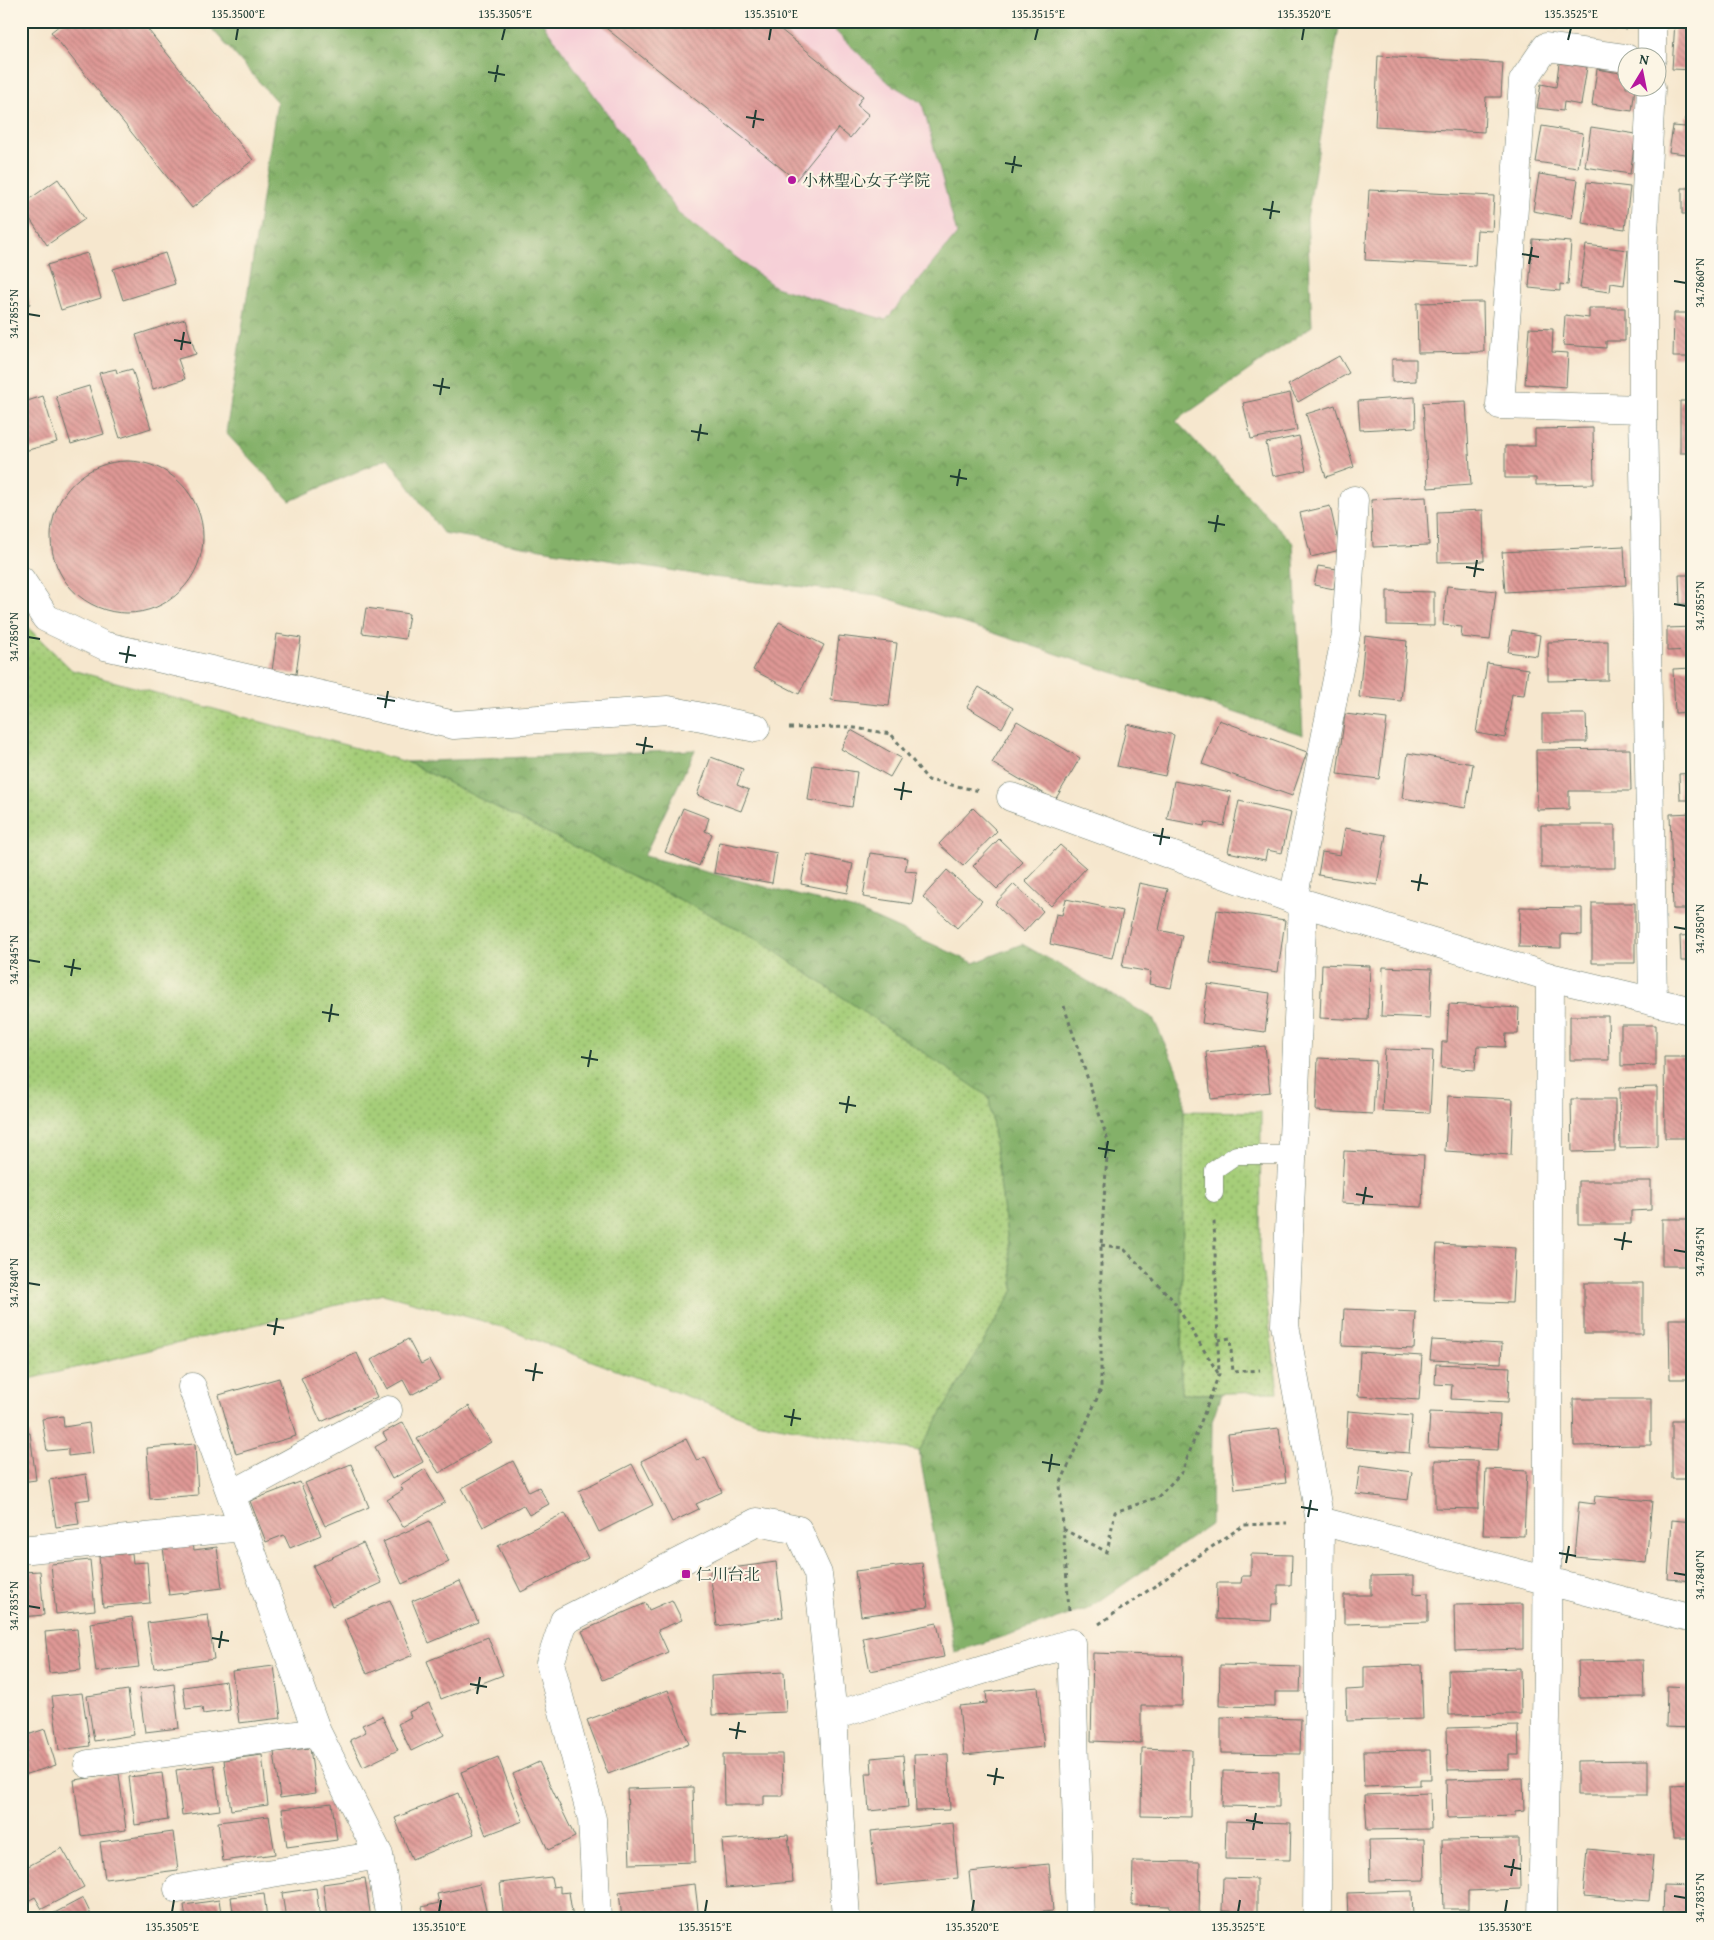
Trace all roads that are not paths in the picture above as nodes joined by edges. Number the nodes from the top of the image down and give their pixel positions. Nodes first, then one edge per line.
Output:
1 (1652, 21) edge
2 (1652, 48) edge
3 (1616, 57) edge
4 (1651, 98) edge
5 (1643, 409) junction
6 (1354, 500) dead end
7 (21, 580) edge
8 (756, 728) road end
9 (1011, 796) road end
10 (1298, 902) junction
11 (1550, 977) junction
12 (1653, 1001) junction
13 (1693, 1011) edge
14 (1292, 1155) junction
15 (1214, 1193) road end
16 (192, 1387) dead end
17 (388, 1410) dead end
18 (231, 1495) junction
19 (1320, 1522) junction
20 (242, 1526) junction
21 (21, 1550) edge
22 (1547, 1581) junction
23 (1693, 1619) edge
24 (833, 1716) junction
25 (317, 1732) junction
26 (88, 1764) dead end
27 (378, 1855) junction
28 (178, 1889) dead end
29 (390, 1919) edge
30 (597, 1919) edge
31 (846, 1919) edge
32 (1080, 1919) edge
33 (1318, 1919) edge
34 (1542, 1919) edge

1 - 2 street
3 - 5 street
4 - 5 street
5 - 12 street
6 - 10 street
7 - 8 street
9 - 10 street
10 - 11 street
10 - 14 street
11 - 12 street
11 - 22 street
12 - 13 street
14 - 15 lane
14 - 19 street
16 - 18 street
17 - 18 street
18 - 20 street
19 - 22 street
19 - 33 street
20 - 21 street
20 - 25 street
22 - 23 street
22 - 34 street
24 - 30 street
24 - 31 street
24 - 32 street
25 - 26 street
25 - 27 street
27 - 28 street
27 - 29 street

